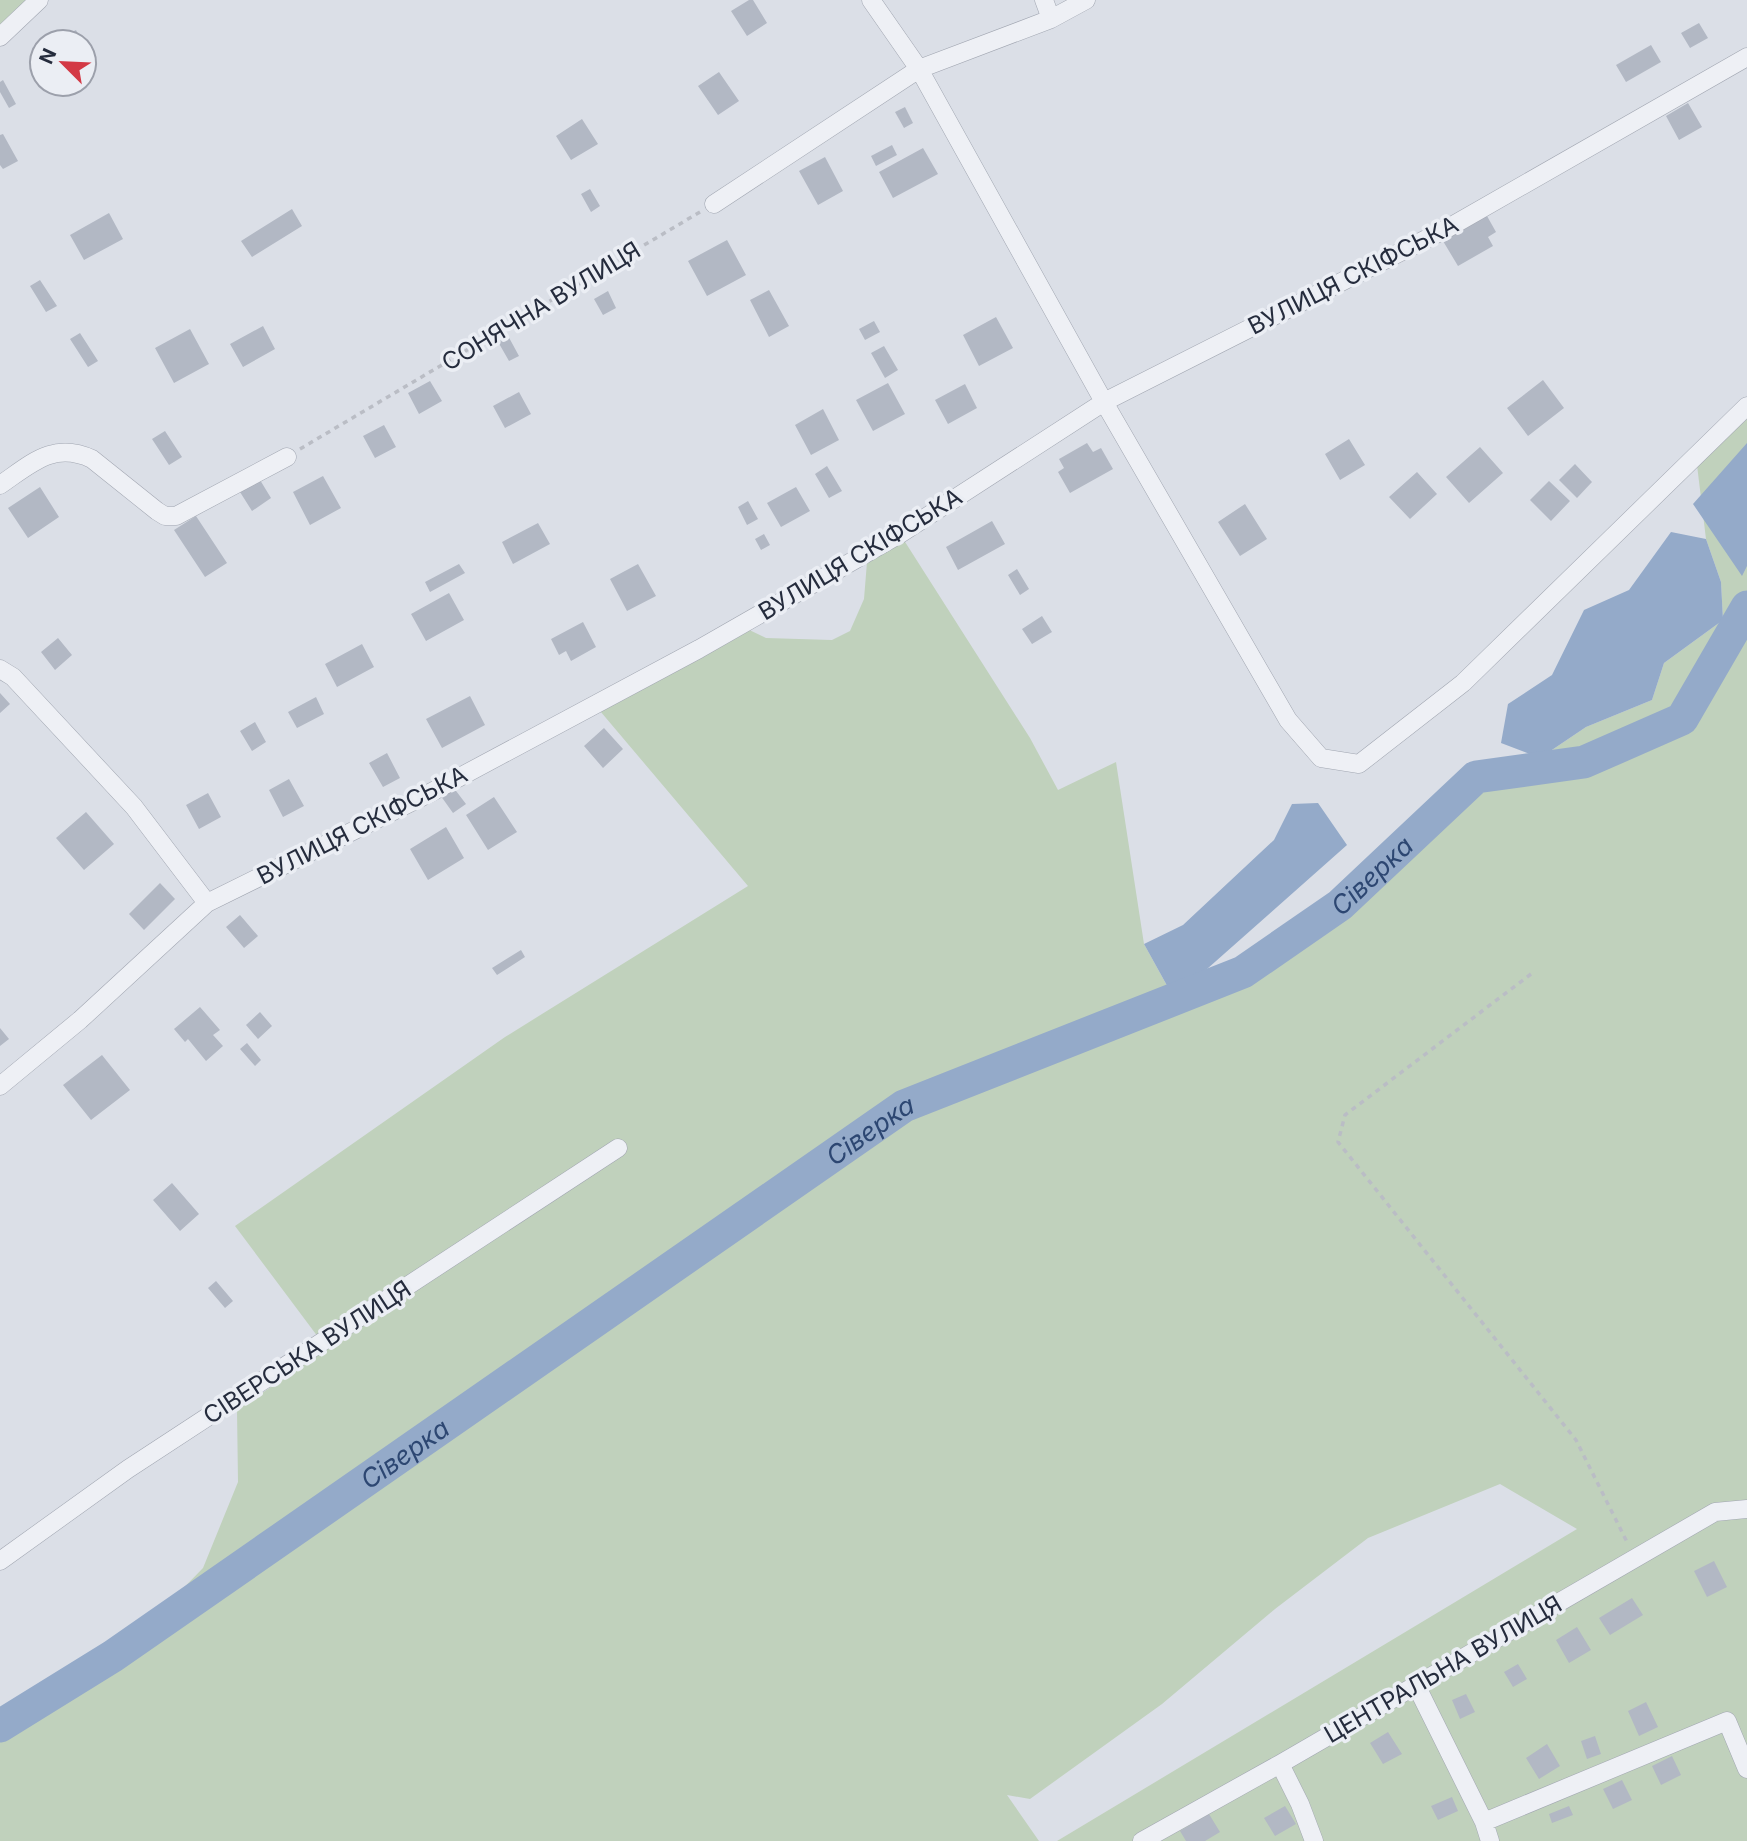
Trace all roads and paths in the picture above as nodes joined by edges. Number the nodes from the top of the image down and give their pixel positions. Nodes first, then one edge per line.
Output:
1 (39, 0) edge
2 (871, 0) edge
3 (1044, 0) edge
4 (1086, 0) edge
5 (1051, 19) junction
6 (0, 37) edge
7 (1747, 57) edge
8 (919, 69) junction
9 (714, 204) joint
10 (1104, 402) junction
11 (1747, 406) edge
12 (287, 457) joint
13 (0, 485) edge
14 (0, 669) edge
15 (206, 903) junction
16 (1531, 974) dead end
17 (0, 1086) edge
18 (618, 1148) dead end
19 (1747, 1509) edge
20 (1635, 1558) junction
21 (0, 1561) edge
22 (1416, 1685) junction
23 (1280, 1764) junction
24 (1747, 1769) edge
25 (1484, 1822) junction
26 (1142, 1841) edge
27 (1314, 1841) edge
28 (1490, 1841) edge

1 - 6 street
2 - 8 street
3 - 5 street
4 - 5 street
5 - 8 street
7 - 10 street, ВУЛИЦЯ СКІФСЬКА
8 - 9 street
8 - 10 street
9 - 12 path, СОНЯЧНА ВУЛИЦЯ
10 - 11 street
10 - 15 street, ВУЛИЦЯ СКІФСЬКА
12 - 13 street
14 - 15 street
15 - 17 street, ВУЛИЦЯ СКІФСЬКА
16 - 20 path
18 - 21 street, СІВЕРСЬКА ВУЛИЦЯ
19 - 20 street, ЦЕНТРАЛЬНА ВУЛИЦЯ
20 - 22 street, ЦЕНТРАЛЬНА ВУЛИЦЯ
22 - 23 street, ЦЕНТРАЛЬНА ВУЛИЦЯ
22 - 25 street
23 - 26 street, ЦЕНТРАЛЬНА ВУЛИЦЯ
23 - 27 street
24 - 25 street
25 - 28 street

